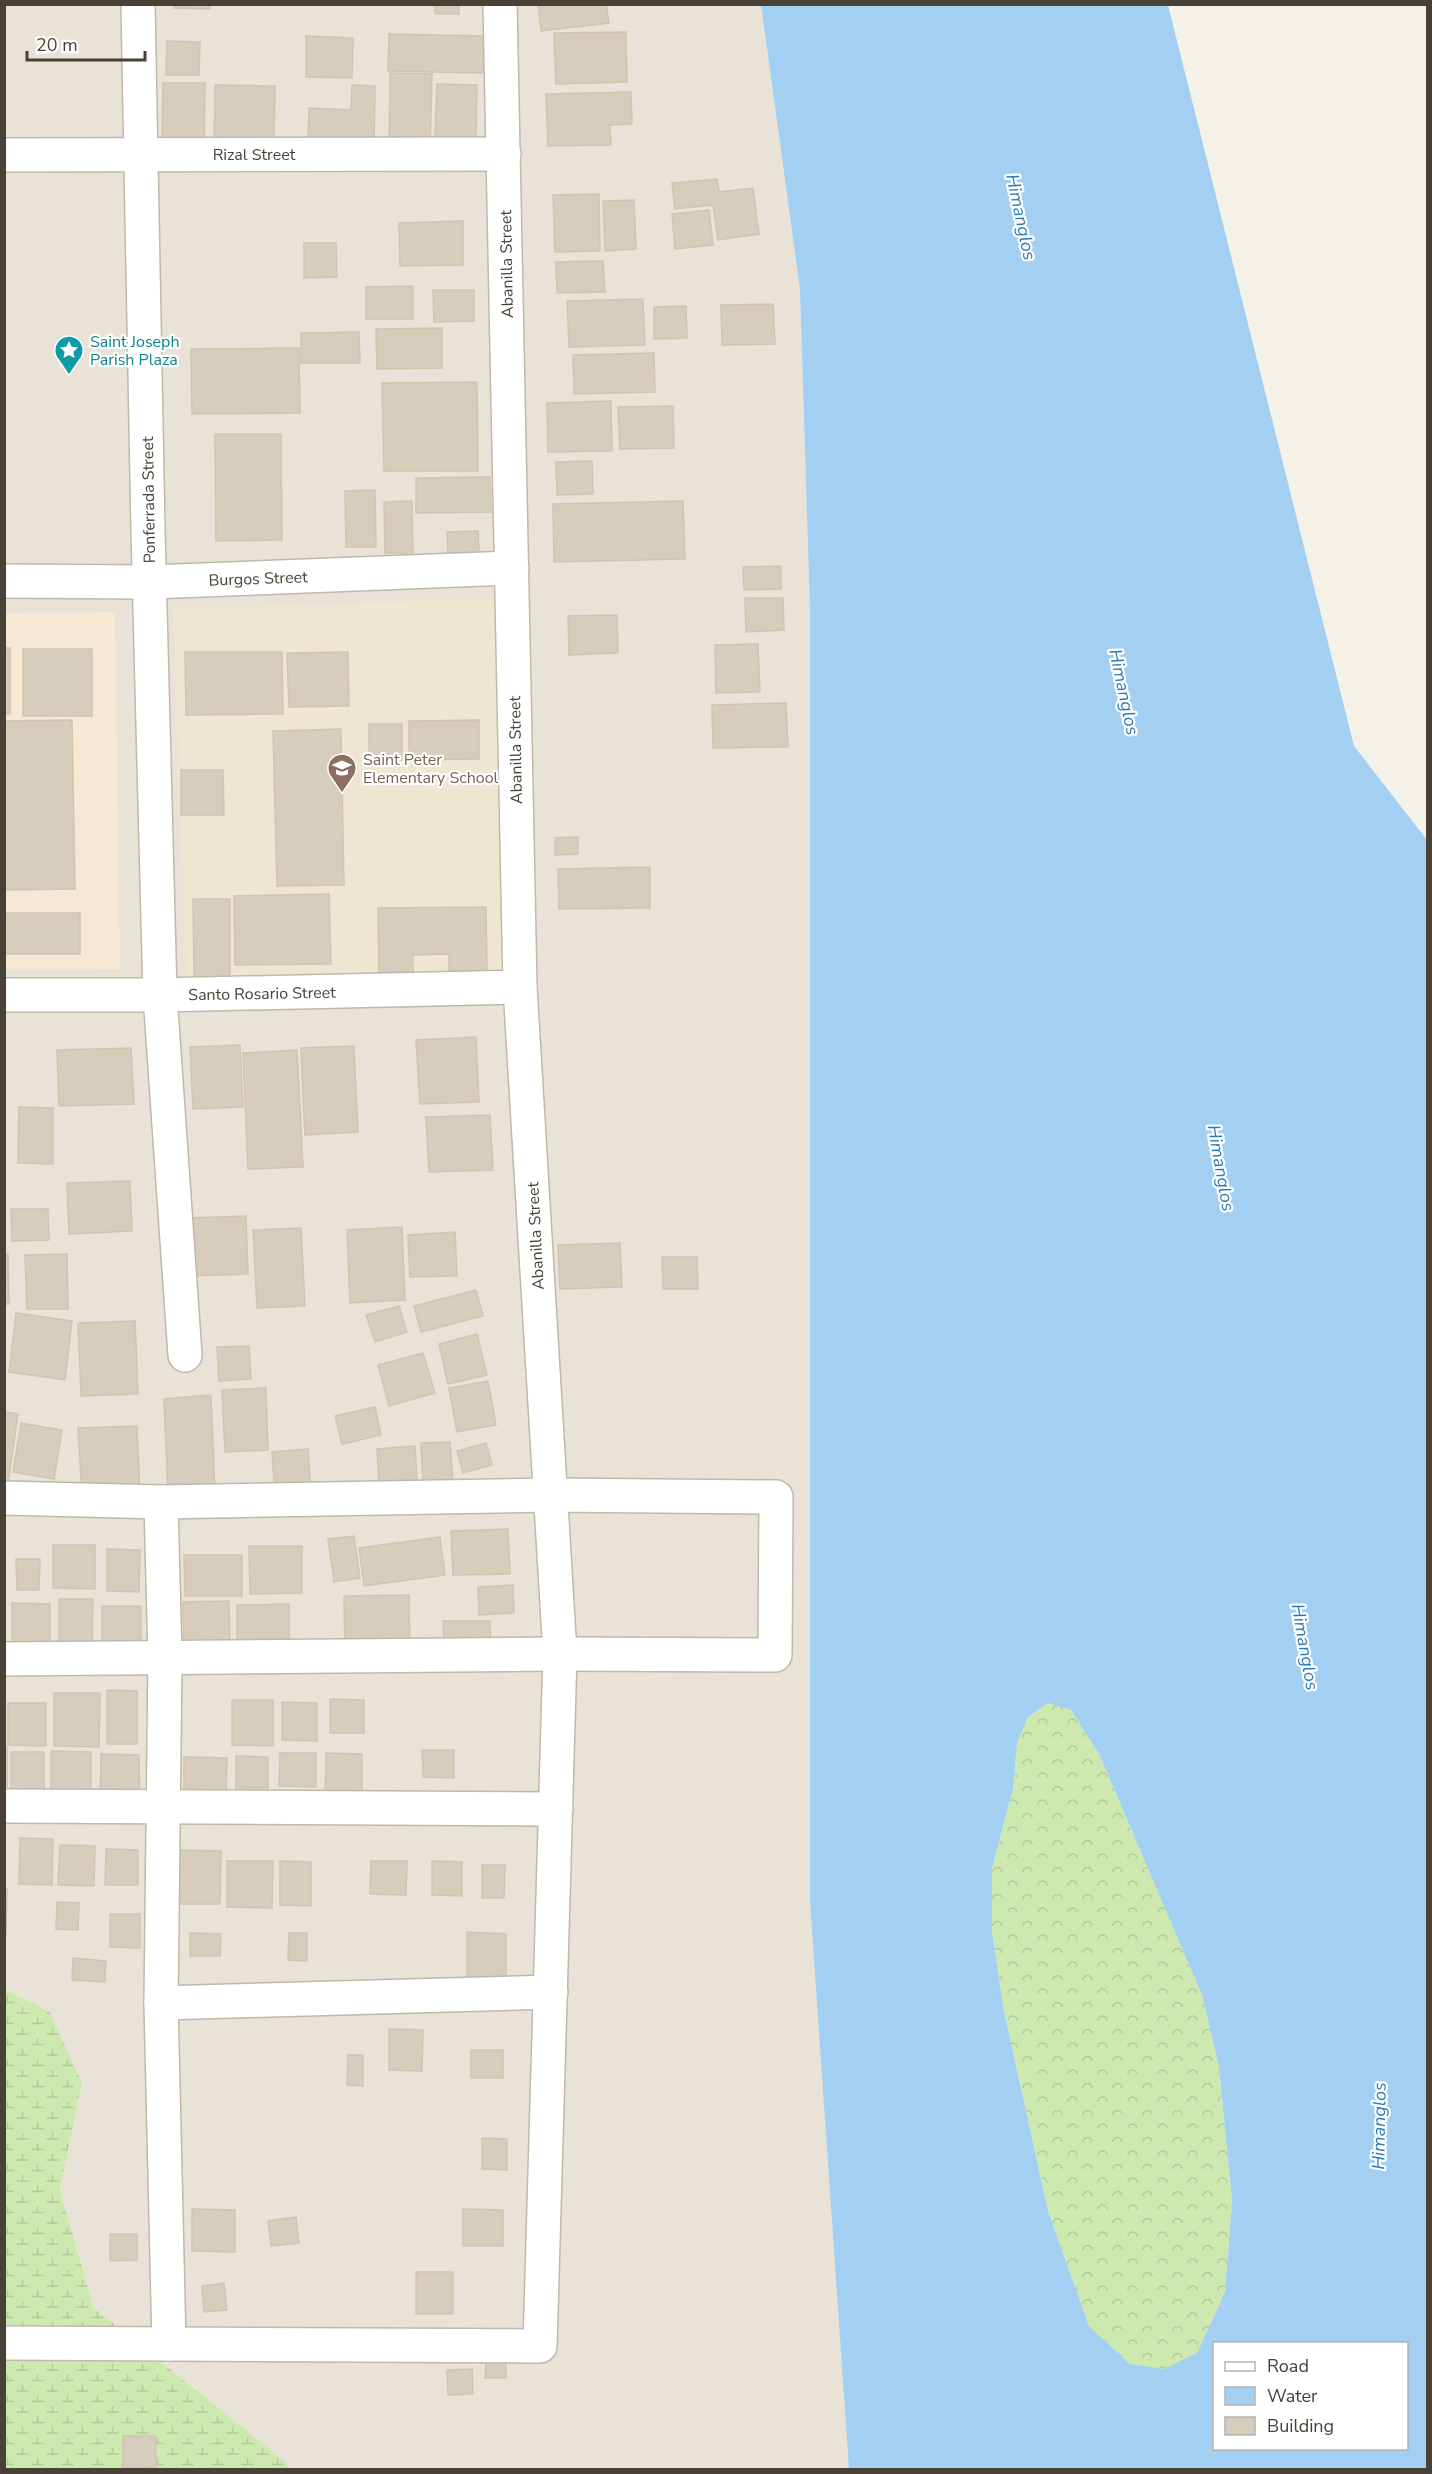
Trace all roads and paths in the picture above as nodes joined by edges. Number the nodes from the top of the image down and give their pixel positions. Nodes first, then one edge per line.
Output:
1 (138, 4) edge
2 (501, 4) edge
3 (141, 153) junction
4 (4, 154) edge
5 (504, 154) junction
6 (512, 568) junction
7 (4, 581) edge
8 (150, 582) junction
9 (520, 987) junction
10 (4, 995) edge
11 (160, 995) junction
12 (185, 1355) dead end
13 (551, 1495) junction
14 (4, 1498) edge
15 (162, 1502) junction
16 (560, 1654) junction
17 (4, 1659) edge
18 (165, 1659) junction
19 (4, 1806) edge
20 (164, 1808) junction
21 (556, 1809) junction
22 (551, 1992) junction
23 (161, 2003) junction
24 (4, 2343) edge
25 (169, 2344) junction

1 - 3 street, Ponferrada Street
2 - 5 street, Abanilla Street
3 - 4 street, Rizal Street
3 - 5 street, Rizal Street
3 - 8 street, Ponferrada Street
5 - 6 street, Abanilla Street
6 - 8 street, Burgos Street
6 - 9 street, Abanilla Street
7 - 8 street, Burgos Street
8 - 11 street, Ponferrada Street
9 - 11 street, Santo Rosario Street
9 - 13 street, Abanilla Street
10 - 11 street, Santo Rosario Street
11 - 12 street, Ponferrada Street
13 - 15 street
13 - 16 street, Abanilla Street
13 - 16 street
14 - 15 street
15 - 18 street
16 - 18 street
16 - 21 street, Abanilla Street
17 - 18 street
18 - 20 street
19 - 20 street
20 - 21 street
20 - 23 street
21 - 22 street, Abanilla Street
22 - 23 street
22 - 25 street, Abanilla Street
23 - 25 street
24 - 25 street

